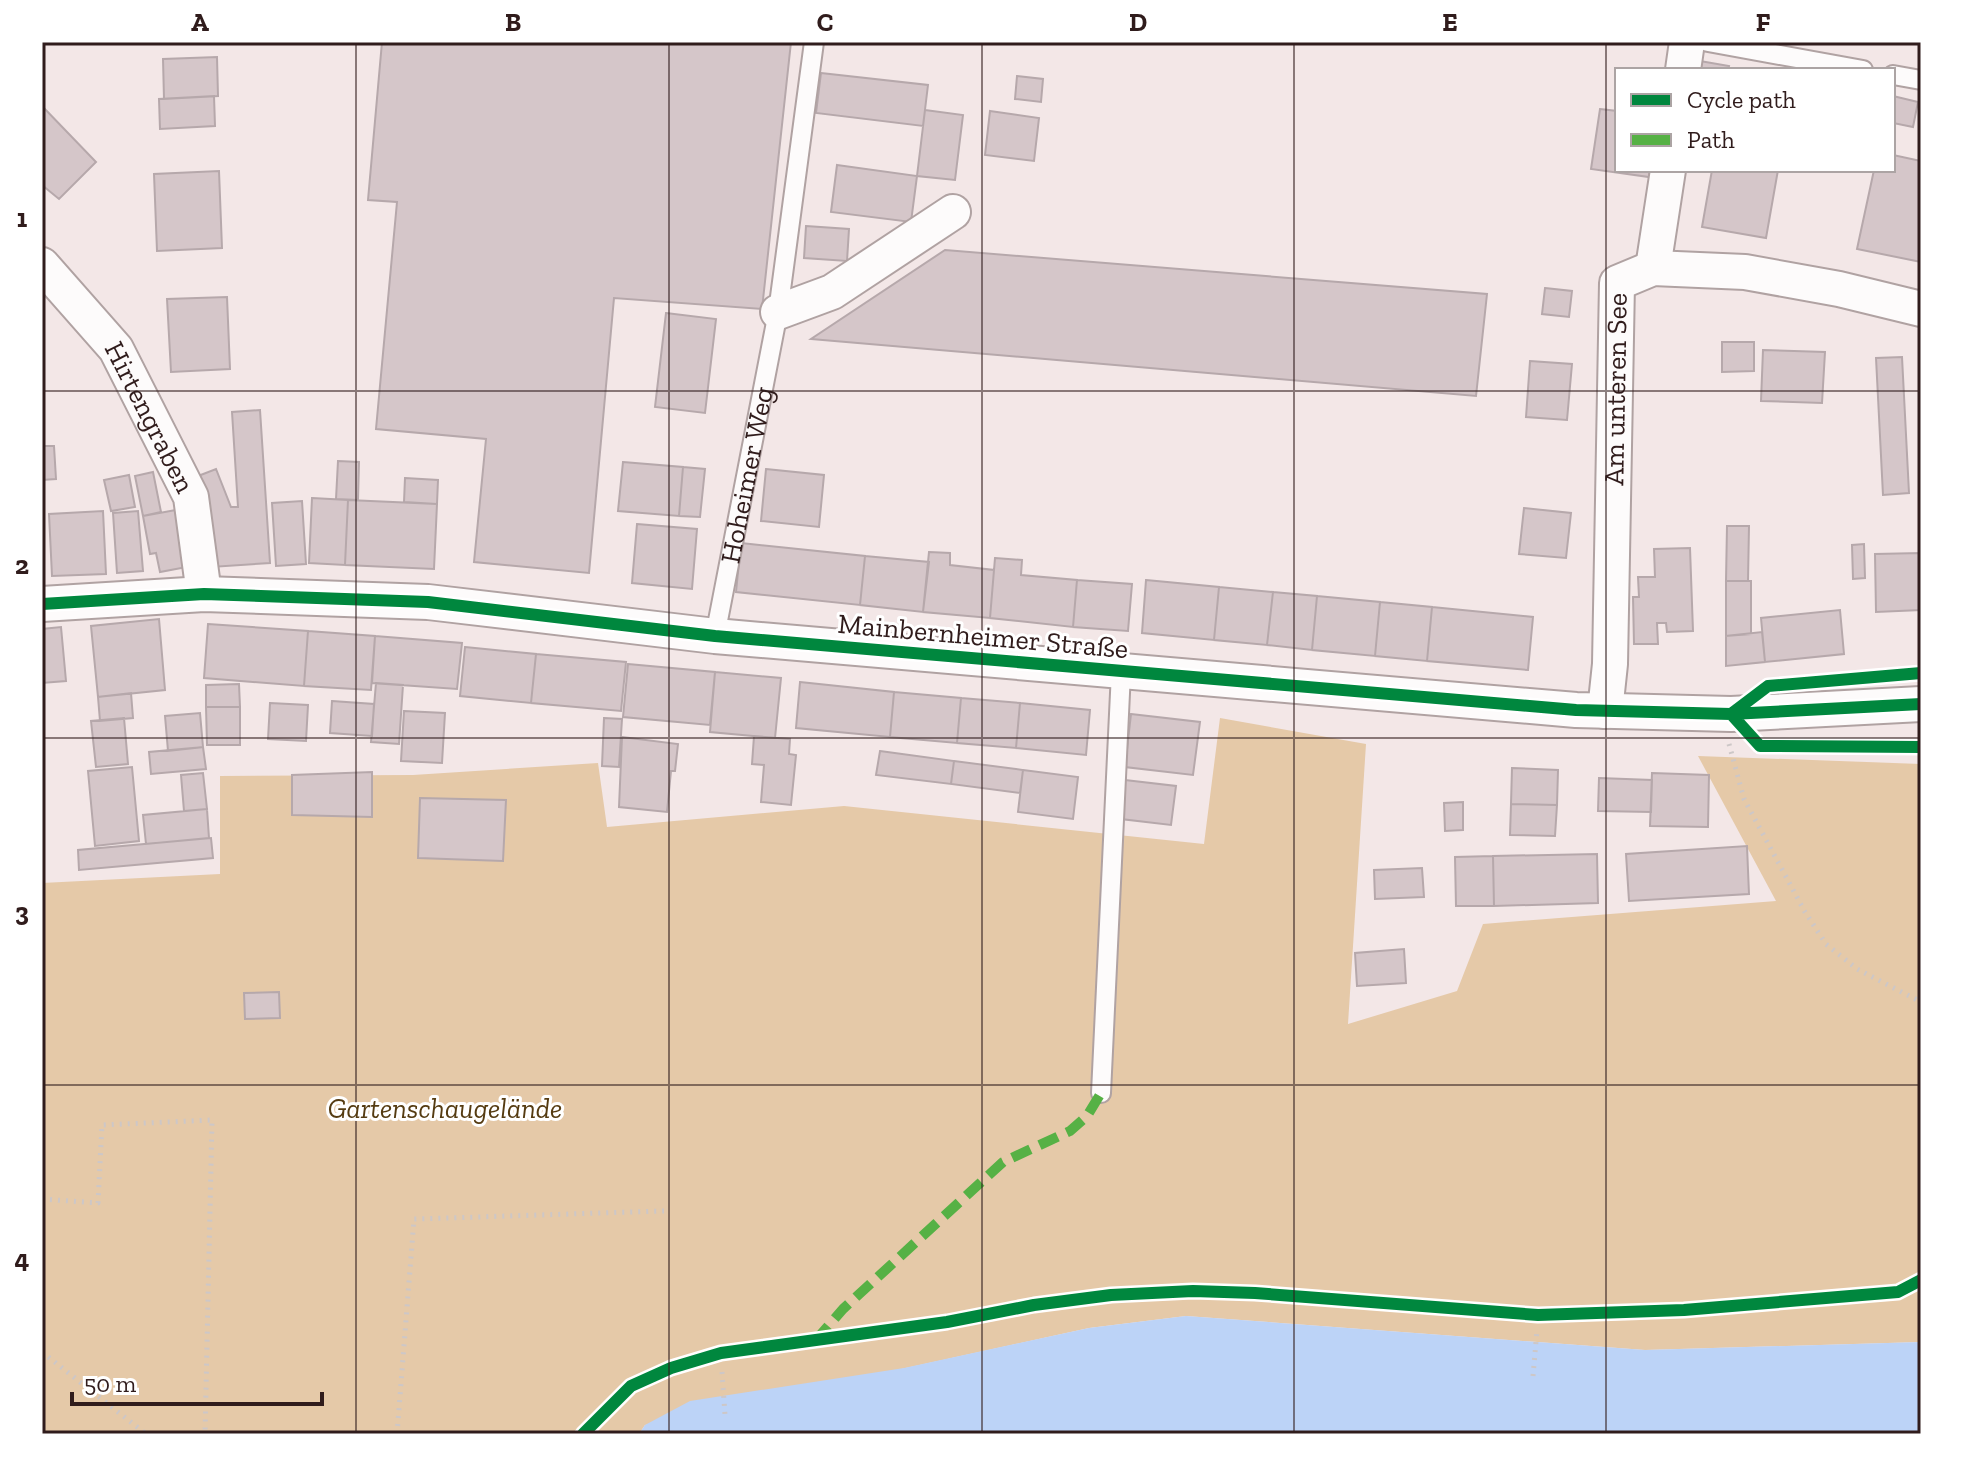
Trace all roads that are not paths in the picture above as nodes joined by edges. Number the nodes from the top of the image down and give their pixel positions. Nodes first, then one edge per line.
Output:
1 (814, 42) edge
2 (1687, 42) edge
3 (1708, 42) edge
4 (1683, 68) edge
5 (1852, 68) edge
6 (1895, 75) edge
7 (1921, 80) edge
8 (1668, 172) edge
9 (953, 212) dead end
10 (42, 265) edge
11 (1653, 268) junction
12 (1921, 309) edge
13 (778, 312) junction
14 (204, 594) junction
15 (42, 604) edge
16 (715, 636) junction
17 (1121, 672) junction
18 (1921, 704) edge
19 (1605, 711) junction
20 (1101, 1093) dead end

1 - 13 lane, Hoheimer Weg
2 - 4 street
3 - 5 lane
6 - 7 lane
8 - 11 street
9 - 13 street
10 - 14 street, Hirtengraben
11 - 12 street, Am unteren See
11 - 19 street, Am unteren See
13 - 16 lane, Hoheimer Weg
14 - 15 street, Mainbernheimer Straße
14 - 16 street, Mainbernheimer Straße
16 - 17 street, Mainbernheimer Straße
17 - 19 street, Mainbernheimer Straße
17 - 20 lane
18 - 19 street, Mainbernheimer Straße

